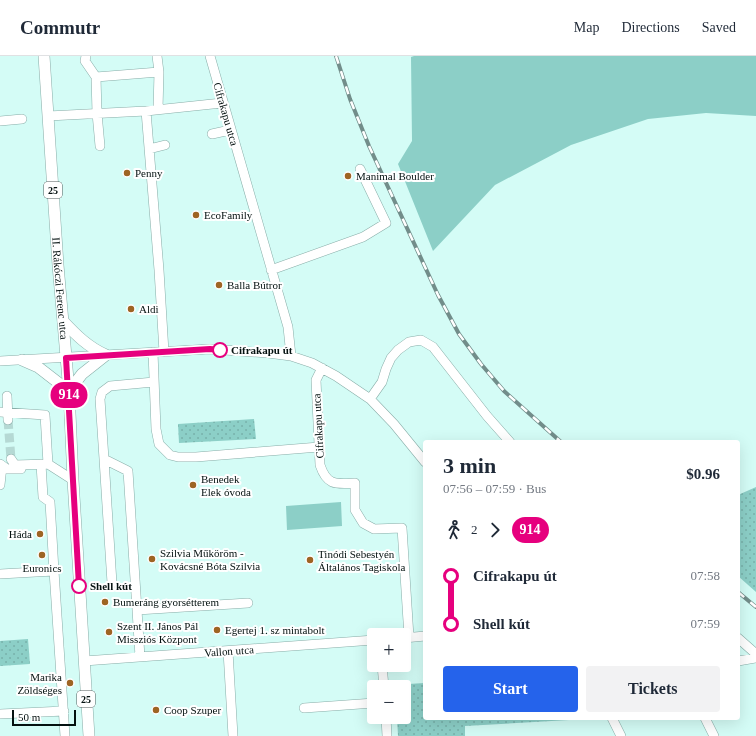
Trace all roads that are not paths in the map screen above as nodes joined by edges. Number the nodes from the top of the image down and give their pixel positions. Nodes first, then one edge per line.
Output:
1 (44, 56) edge
2 (86, 56) edge
3 (157, 56) edge
4 (210, 56) edge
5 (158, 72) junction
6 (96, 76) junction
7 (222, 103) junction
8 (158, 110) junction
9 (146, 111) junction
10 (97, 113) junction
11 (48, 116) junction
12 (22, 120) dead end
13 (0, 122) edge
14 (230, 130) junction
15 (212, 134) dead end
16 (165, 145) dead end
17 (100, 146) dead end
18 (149, 149) junction
19 (360, 169) dead end
20 (270, 270) junction
21 (63, 321) junction
22 (153, 352) junction
23 (164, 352) junction
24 (106, 355) junction
25 (291, 356) junction
26 (66, 358) junction
27 (22, 360) junction
28 (0, 361) edge
29 (322, 368) junction
30 (154, 382) junction
31 (69, 391) junction
32 (7, 396) dead end
33 (370, 399) junction
34 (5, 415) edge
35 (508, 440) edge
36 (319, 447) junction
37 (11, 459) dead end
38 (104, 459) junction
39 (423, 460) edge
40 (44, 464) junction
41 (1, 465) edge
42 (72, 480) junction
43 (0, 485) edge
44 (54, 571) junction
45 (0, 574) edge
46 (112, 583) dead end
47 (248, 603) dead end
48 (137, 610) junction
49 (406, 628) edge
50 (423, 636) edge
51 (411, 637) edge
52 (740, 640) edge
53 (367, 641) edge
54 (228, 651) junction
55 (756, 654) edge
56 (140, 657) junction
57 (756, 658) edge
58 (84, 661) junction
59 (740, 662) edge
60 (367, 704) edge
61 (304, 708) dead end
62 (64, 711) junction
63 (0, 714) edge
64 (613, 720) edge
65 (706, 720) edge
66 (386, 724) edge
67 (66, 736) edge
68 (89, 736) edge
69 (233, 736) edge
70 (387, 736) edge
71 (621, 736) edge
72 (714, 736) edge

1 - 11 main road, II. Rákóczi Ferenc utca / 25
2 - 6 street
3 - 5 street
4 - 7 street, Cifrakapu utca
5 - 6 street
5 - 8 street
6 - 10 street
7 - 8 street
7 - 14 street, Cifrakapu utca
8 - 9 street
9 - 10 street
9 - 18 street
10 - 11 street
10 - 17 street
11 - 21 main road, II. Rákóczi Ferenc utca / 25
12 - 13 street
14 - 15 street
14 - 20 street, Cifrakapu utca
16 - 18 street
18 - 23 street
19 - 20 street
20 - 25 street, Cifrakapu utca
21 - 24 main road
21 - 26 main road, II. Rákóczi Ferenc utca / 25
22 - 23 street
22 - 24 street
22 - 30 street
23 - 25 street
24 - 26 street
24 - 31 main road
25 - 29 street
26 - 27 street
26 - 31 main road, II. Rákóczi Ferenc utca / 25
27 - 28 street
27 - 31 main road
29 - 33 street
29 - 36 street, Cifrakapu utca
30 - 36 street
30 - 38 street
31 - 42 main road, II. Rákóczi Ferenc utca / 25
32 - 34 street
33 - 35 street
33 - 39 street
34 - 40 street
36 - 49 street, Cifrakapu utca
37 - 40 street
38 - 46 street
38 - 48 street
40 - 41 street
40 - 42 street
40 - 44 street
41 - 43 street
42 - 58 main road, II. Rákóczi Ferenc utca / 25
44 - 45 street
44 - 62 street
47 - 48 street
48 - 56 street
50 - 51 street
52 - 55 street
53 - 54 street, Vallon utca
54 - 56 street, Vallon utca
54 - 69 street
56 - 58 street, Vallon utca
57 - 59 street
58 - 68 main road, II. Rákóczi Ferenc utca / 25
60 - 61 street
62 - 63 street
62 - 67 street
64 - 71 street
65 - 72 street
66 - 70 street

